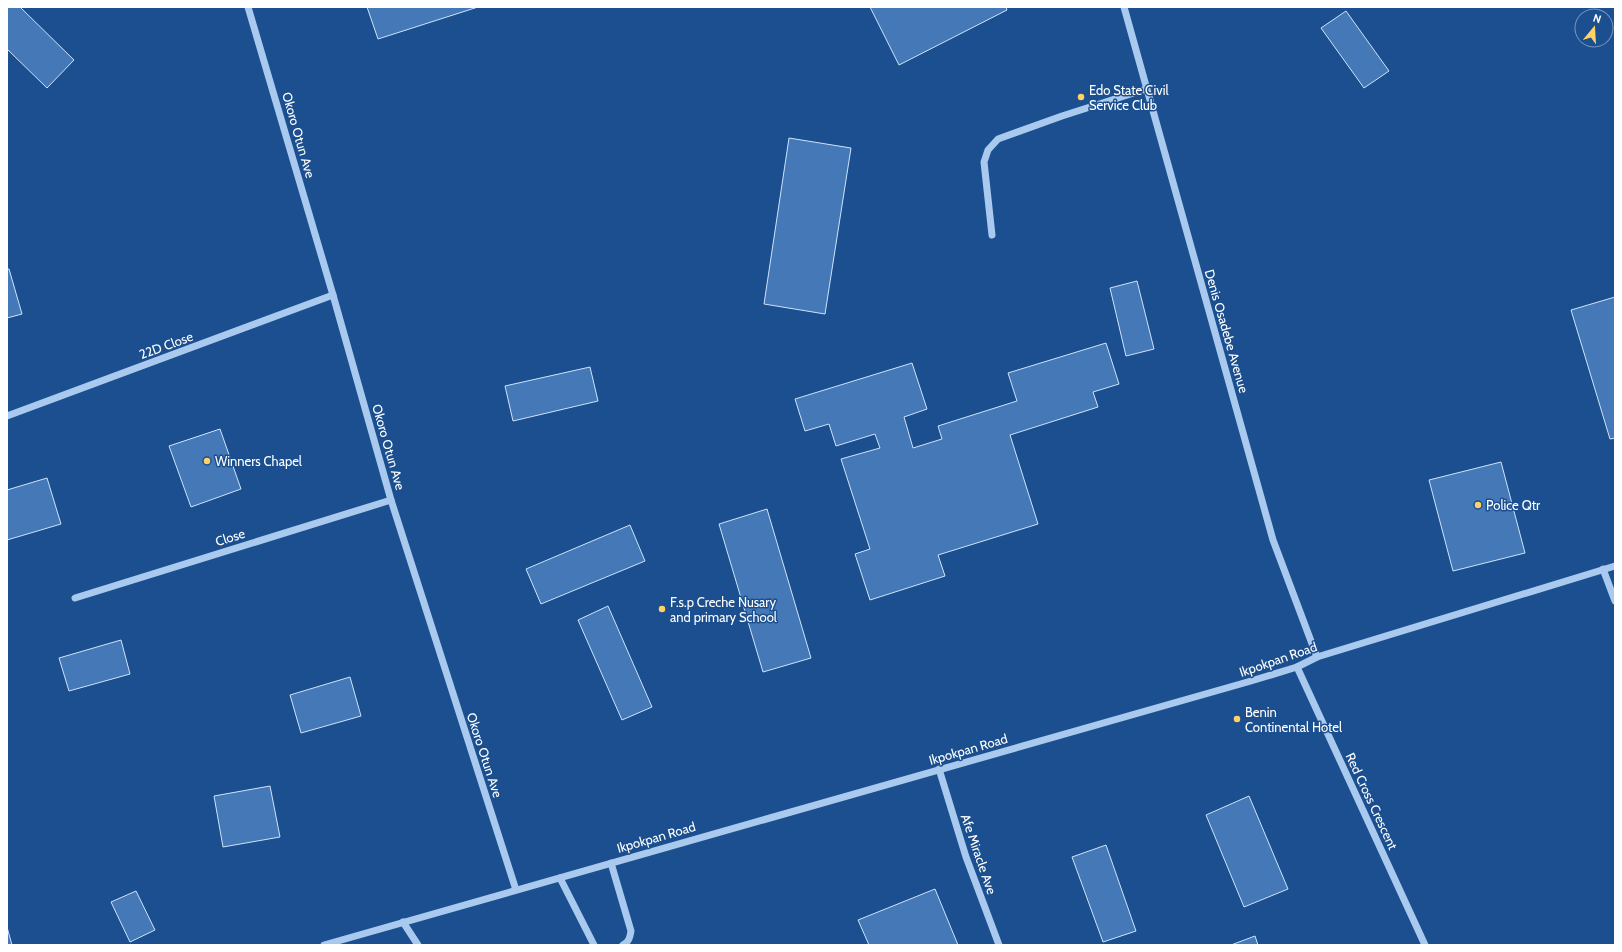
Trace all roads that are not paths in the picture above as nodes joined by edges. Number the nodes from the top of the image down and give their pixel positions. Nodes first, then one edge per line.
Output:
1 (248, 7) edge
2 (1124, 7) edge
3 (1146, 89) junction
4 (992, 235) dead end
5 (333, 295) junction
6 (7, 416) edge
7 (391, 500) junction
8 (1615, 566) edge
9 (1603, 569) junction
10 (75, 598) dead end
11 (1615, 601) edge
12 (1317, 657) junction
13 (1297, 667) junction
14 (939, 770) junction
15 (611, 863) junction
16 (560, 878) junction
17 (516, 890) junction
18 (403, 922) junction
19 (324, 945) edge
20 (418, 945) edge
21 (594, 945) edge
22 (623, 945) edge
23 (999, 945) edge
24 (1425, 945) edge

1 - 5 street, Okoro Otun Ave
2 - 3 street, Denis Osadebe Avenue
3 - 4 street
3 - 12 street, Denis Osadebe Avenue
5 - 6 street, 22D Close
5 - 7 street, Okoro Otun Ave
7 - 10 street, Close
7 - 17 street, Okoro Otun Ave
8 - 9 street, Ikpokpan Road
9 - 11 street
9 - 12 street, Ikpokpan Road
12 - 13 street, Ikpokpan Road
13 - 14 street, Ikpokpan Road
13 - 24 street, Red Cross Crescent
14 - 15 street, Ikpokpan Road
14 - 23 street, Afe Miracle Ave
15 - 16 street, Ikpokpan Road
15 - 22 street
16 - 17 street, Ikpokpan Road
16 - 21 street
17 - 18 street, Ikpokpan Road
18 - 19 street, Ikpokpan Road
18 - 20 street

